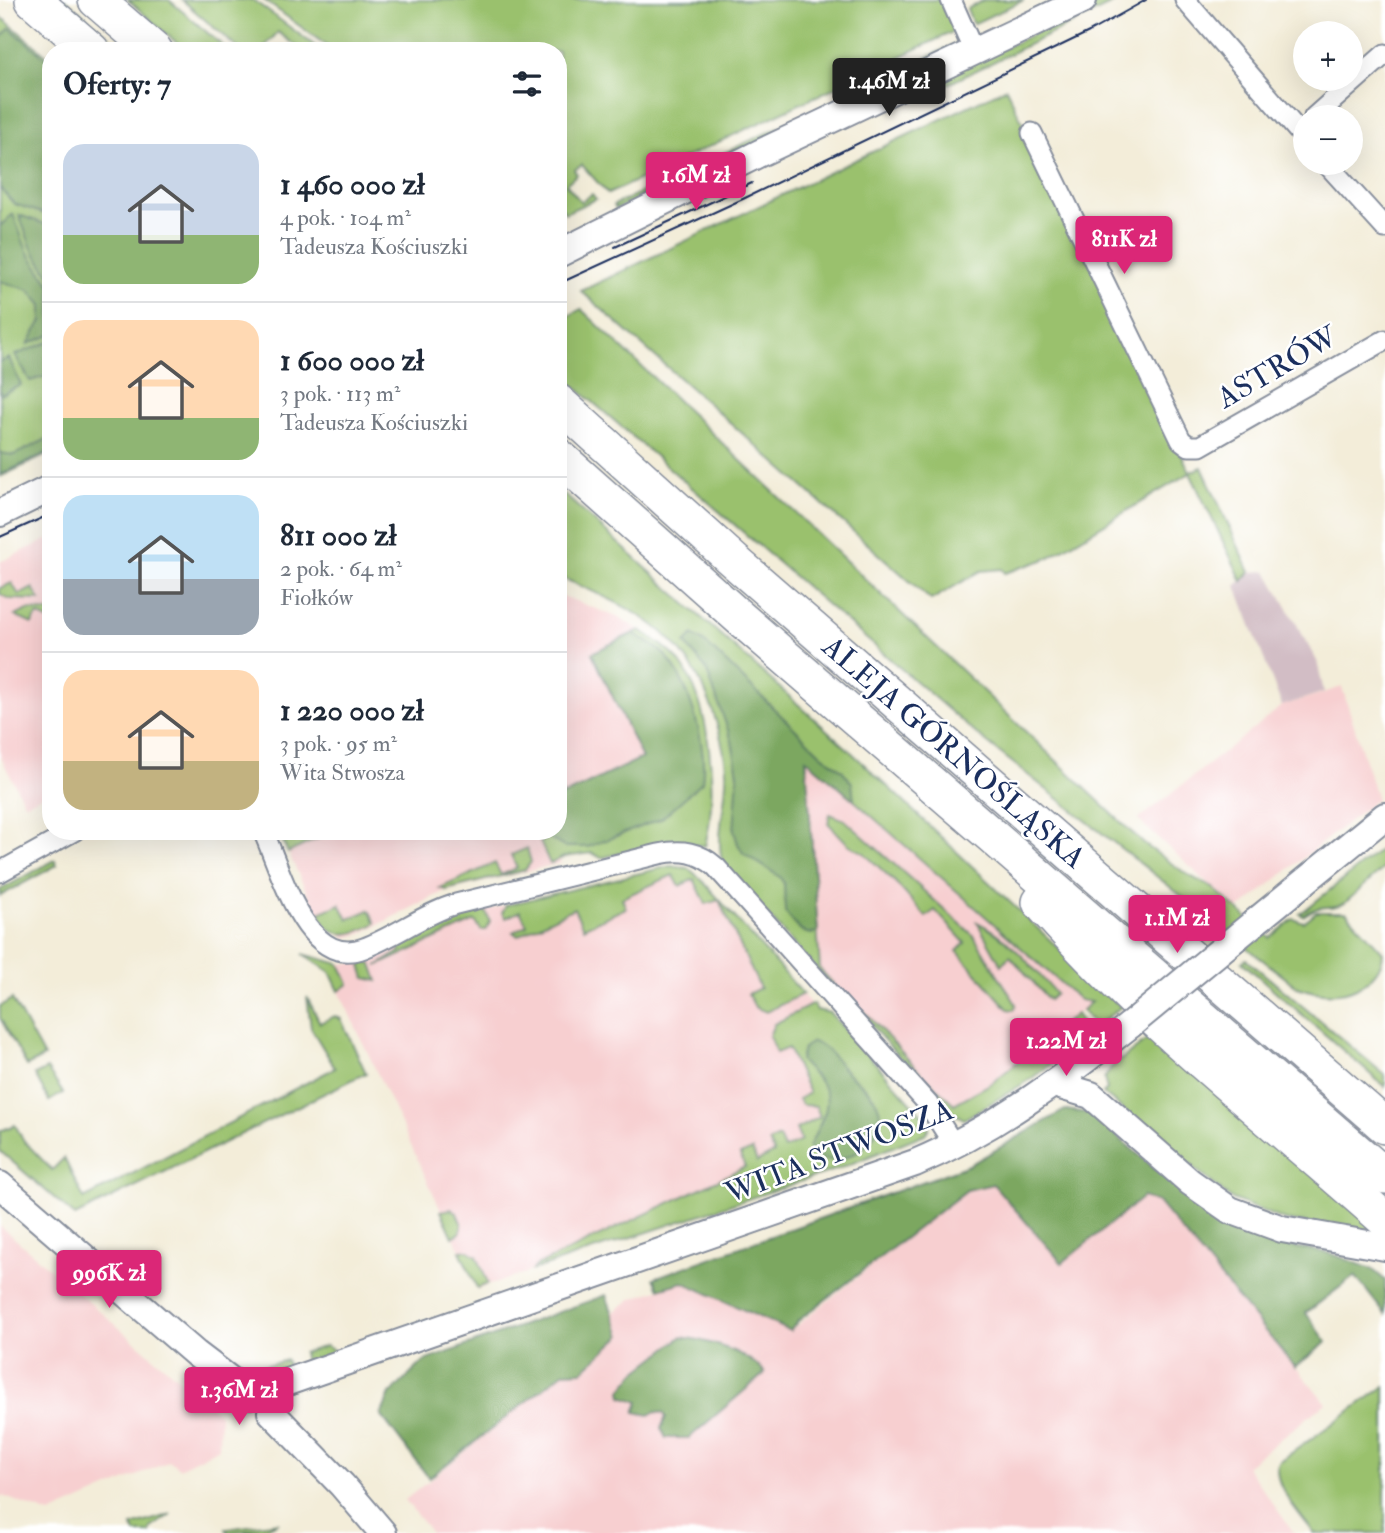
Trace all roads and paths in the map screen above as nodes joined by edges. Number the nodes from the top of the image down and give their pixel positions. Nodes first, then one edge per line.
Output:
1 (33, 0) edge
2 (96, 0) edge
3 (951, 0) edge
4 (1083, 0) edge
5 (1185, 0) edge
6 (82, 42) edge
7 (145, 42) edge
8 (974, 52) junction
9 (1385, 54) edge
10 (1328, 105) edge
11 (1293, 121) edge
12 (1032, 133) dead end
13 (1337, 175) edge
14 (1385, 228) edge
15 (567, 250) edge
16 (1385, 340) edge
17 (567, 410) edge
18 (567, 464) edge
19 (42, 492) edge
20 (0, 513) edge
21 (962, 811) junction
22 (1385, 816) edge
23 (58, 840) edge
24 (267, 840) edge
25 (0, 872) edge
26 (1089, 1058) junction
27 (1054, 1084) junction
28 (1091, 1096) junction
29 (1385, 1126) edge
30 (954, 1145) junction
31 (1385, 1176) edge
32 (0, 1185) edge
33 (1385, 1220) edge
34 (1385, 1247) edge
35 (276, 1387) junction
36 (250, 1395) junction
37 (271, 1412) junction
38 (383, 1533) edge

1 - 6 highway
2 - 7 highway
3 - 8 street
4 - 8 street
5 - 11 street
8 - 15 street
9 - 10 street
12 - 16 street, ASTRÓW
13 - 14 street
17 - 29 highway, ALEJA GÓRNOŚLĄSKA
18 - 21 highway, ALEJA GÓRNOŚLĄSKA
19 - 20 street
21 - 31 highway, ALEJA GÓRNOŚLĄSKA
21 - 33 highway
22 - 26 street, WITA STWOSZA, bridge
23 - 25 street
24 - 30 street
26 - 27 street, WITA STWOSZA
26 - 28 street
27 - 28 street
27 - 30 street, WITA STWOSZA
28 - 34 street
30 - 35 street, WITA STWOSZA
32 - 36 street
35 - 36 street
35 - 37 street
36 - 37 street
37 - 38 street

